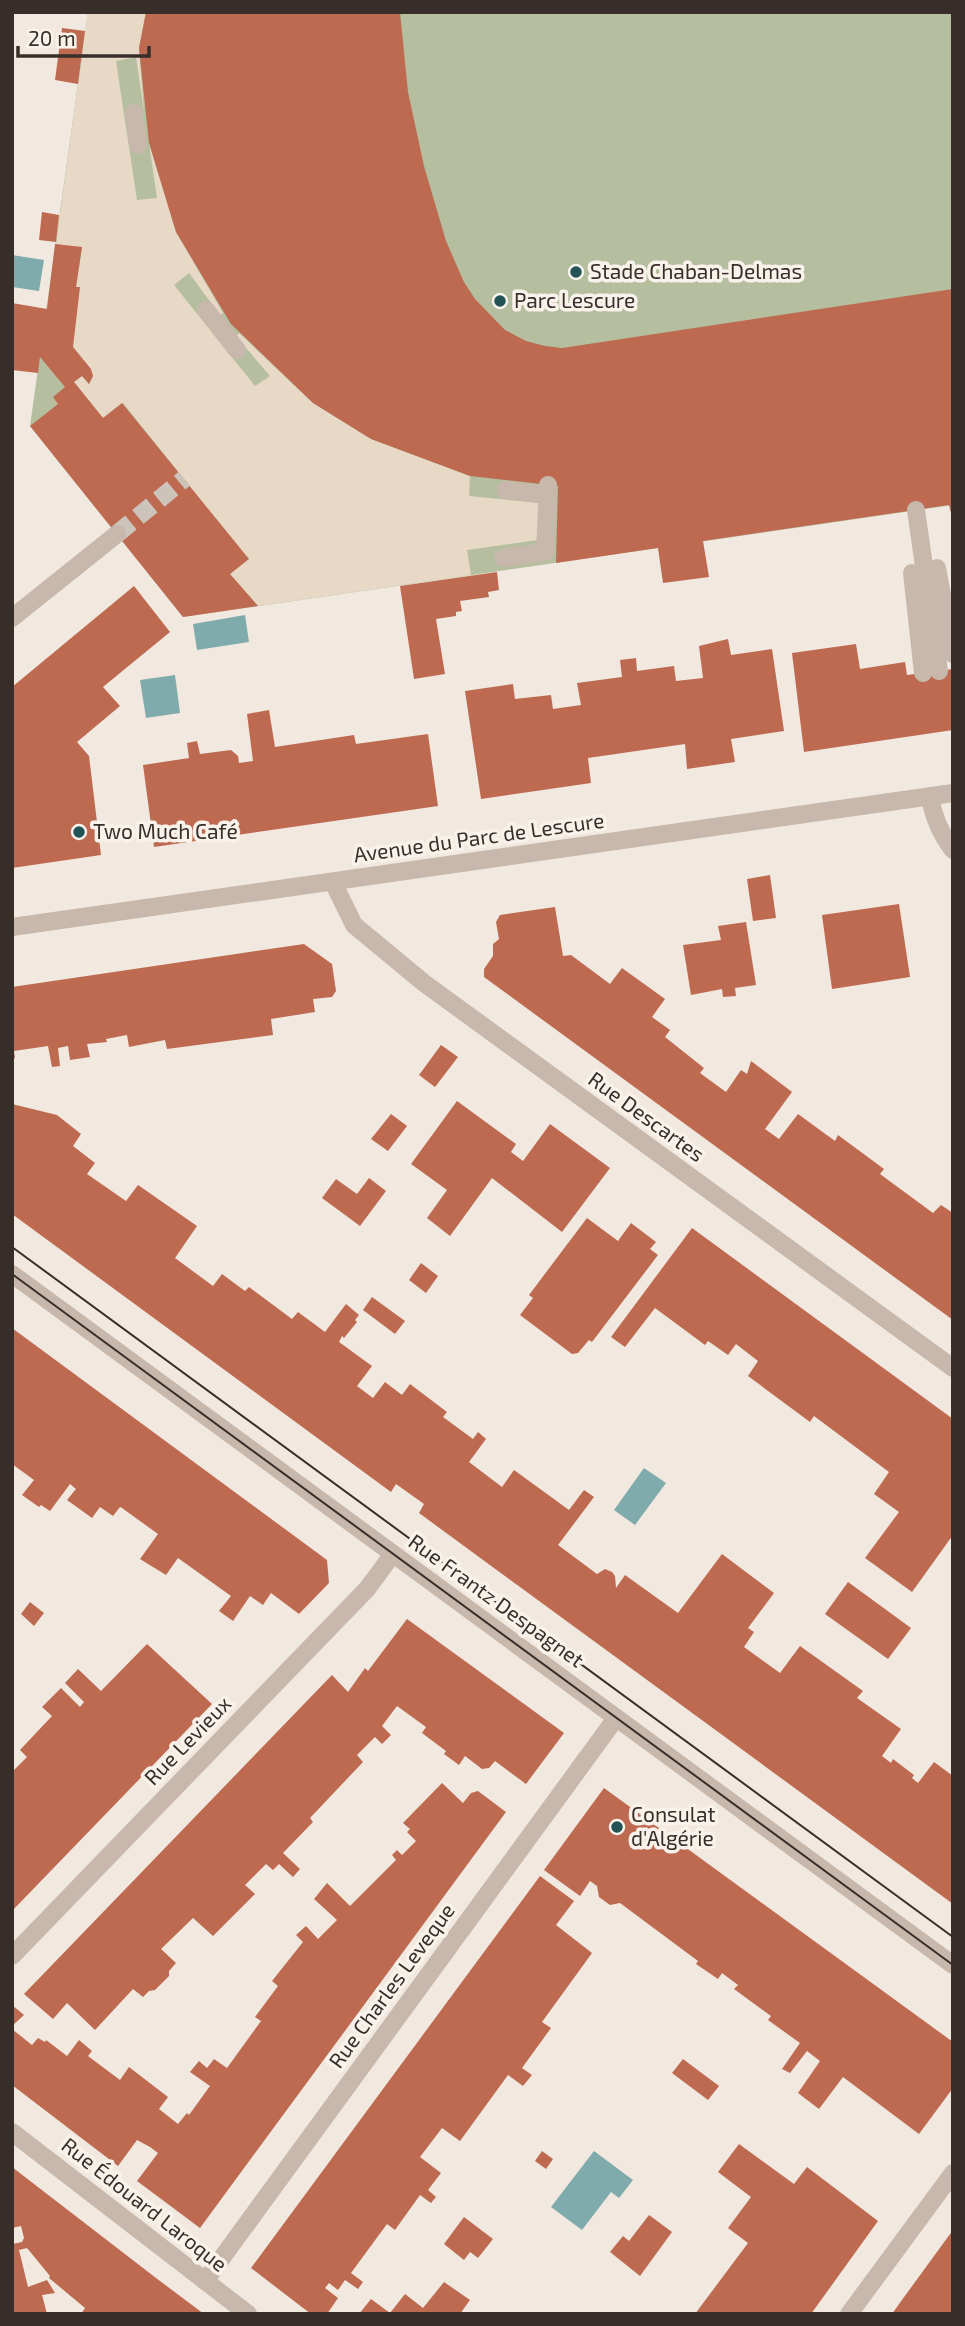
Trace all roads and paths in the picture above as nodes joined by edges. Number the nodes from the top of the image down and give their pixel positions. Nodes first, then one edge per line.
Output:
1 (206, 310) dead end
2 (237, 350) dead end
3 (506, 490) dead end
4 (917, 515) dead end
5 (117, 534) tunnel mouth
6 (503, 558) dead end
7 (937, 568) dead end
8 (912, 573) dead end
9 (12, 618) edge
10 (953, 654) edge
11 (953, 793) edge
12 (930, 796) junction
13 (953, 850) edge
14 (333, 882) junction
15 (12, 927) edge
16 (12, 1274) edge
17 (953, 1368) edge
18 (393, 1554) junction
19 (616, 1718) junction
20 (12, 1956) edge
21 (953, 1965) edge
22 (12, 2132) edge
23 (953, 2173) edge
24 (205, 2281) junction
25 (248, 2314) edge
26 (849, 2314) edge

1 - 2 street
3 - 6 street
4 - 8 street
5 - 9 street
7 - 10 street
11 - 12 street, Avenue du Parc de Lescure
12 - 13 street
12 - 14 street, Avenue du Parc de Lescure
14 - 15 street, Avenue du Parc de Lescure
14 - 17 street, Rue Descartes
16 - 18 street, Rue Frantz Despagnet
18 - 19 street, Rue Frantz Despagnet
18 - 20 street, Rue Levieux
19 - 21 street, Rue Frantz Despagnet
19 - 24 street, Rue Charles Leveque
22 - 24 street, Rue Édouard Laroque
23 - 26 street
24 - 25 street, Rue Édouard Laroque

